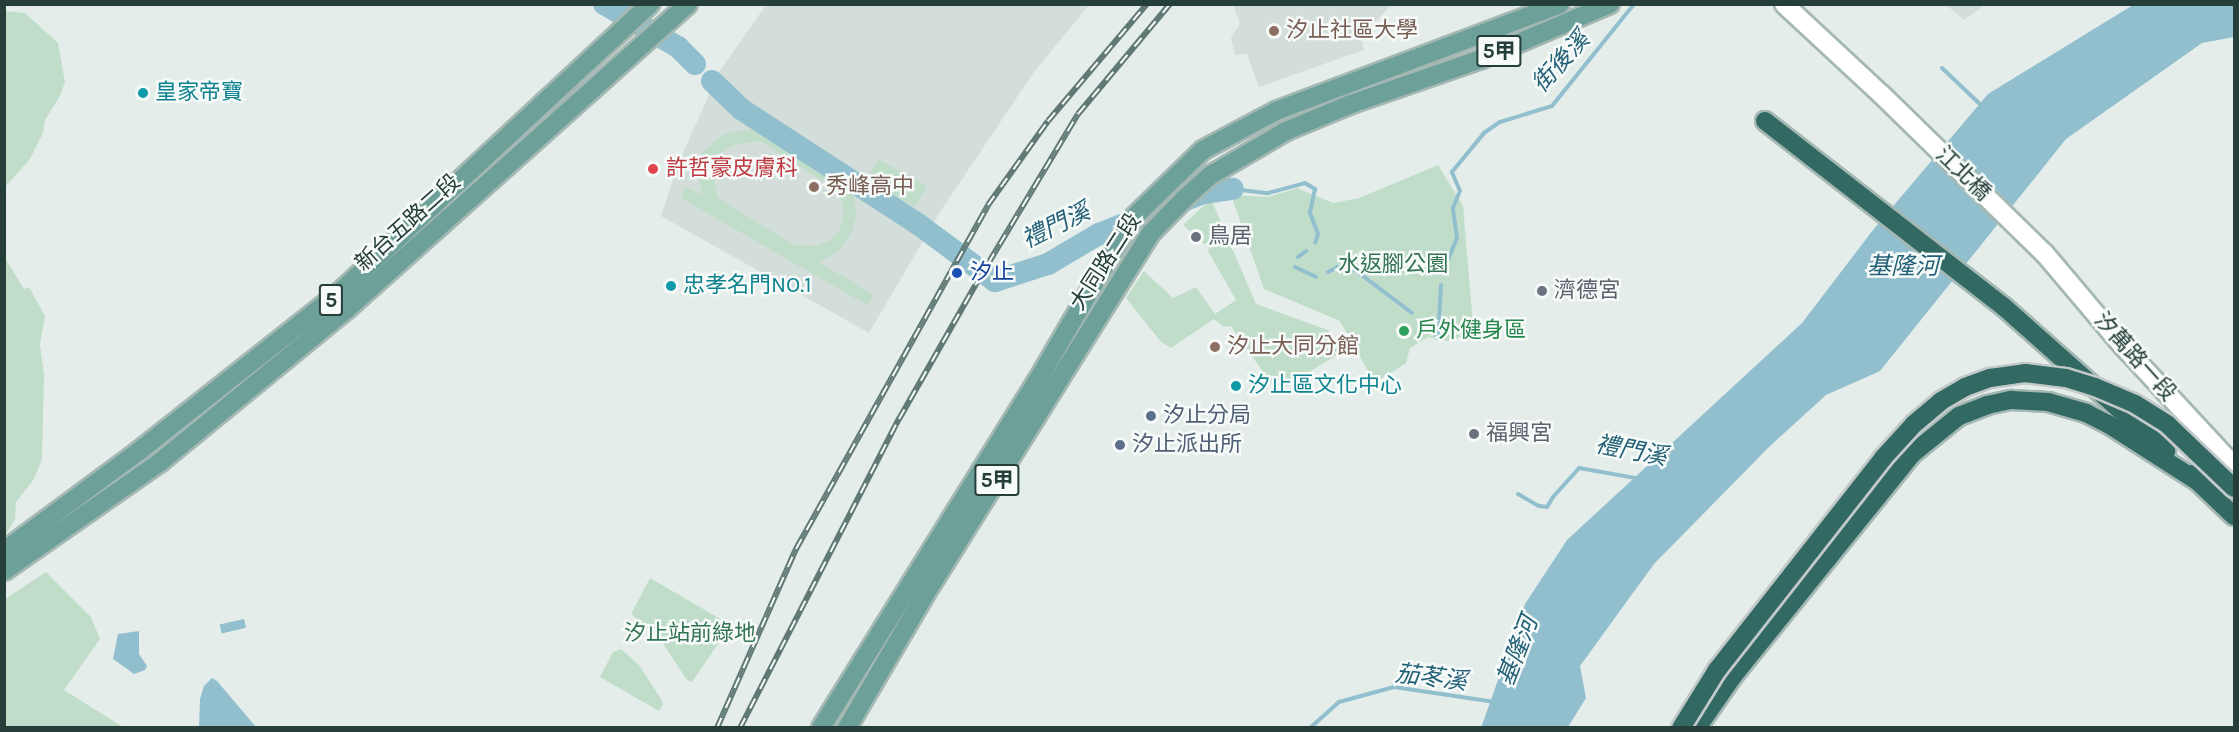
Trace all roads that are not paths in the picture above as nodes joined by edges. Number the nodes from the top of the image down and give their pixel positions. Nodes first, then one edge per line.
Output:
1 (650, 4) edge
2 (688, 4) edge
3 (1560, 4) edge
4 (1610, 4) edge
5 (1784, 4) edge
6 (1380, 72) junction
7 (1387, 92) junction
8 (1765, 121) dead end
9 (1132, 219) junction
10 (1150, 234) junction
11 (2037, 246) joint
12 (2235, 466) edge
13 (2197, 481) junction
14 (2235, 488) edge
15 (2235, 516) edge
16 (4, 551) edge
17 (4, 571) edge
18 (821, 728) edge
19 (847, 728) edge
20 (1681, 728) edge
21 (1697, 728) edge

1 - 16 main road, 新台五路二段 / 5
2 - 17 main road, 新台五路二段 / 5
3 - 6 main road, 大同路二段 / 5甲
4 - 7 main road, 大同路二段 / 5甲
5 - 11 street, 江北橋
6 - 7 main road
6 - 9 main road, 大同路二段 / 5甲
7 - 10 main road, 大同路二段 / 5甲
8 - 13 highway
9 - 10 main road
9 - 18 main road, 大同路二段 / 5甲
10 - 19 main road, 大同路二段 / 5甲
11 - 12 street, 汐萬路一段
13 - 15 highway
13 - 21 highway
14 - 20 highway, bridge

